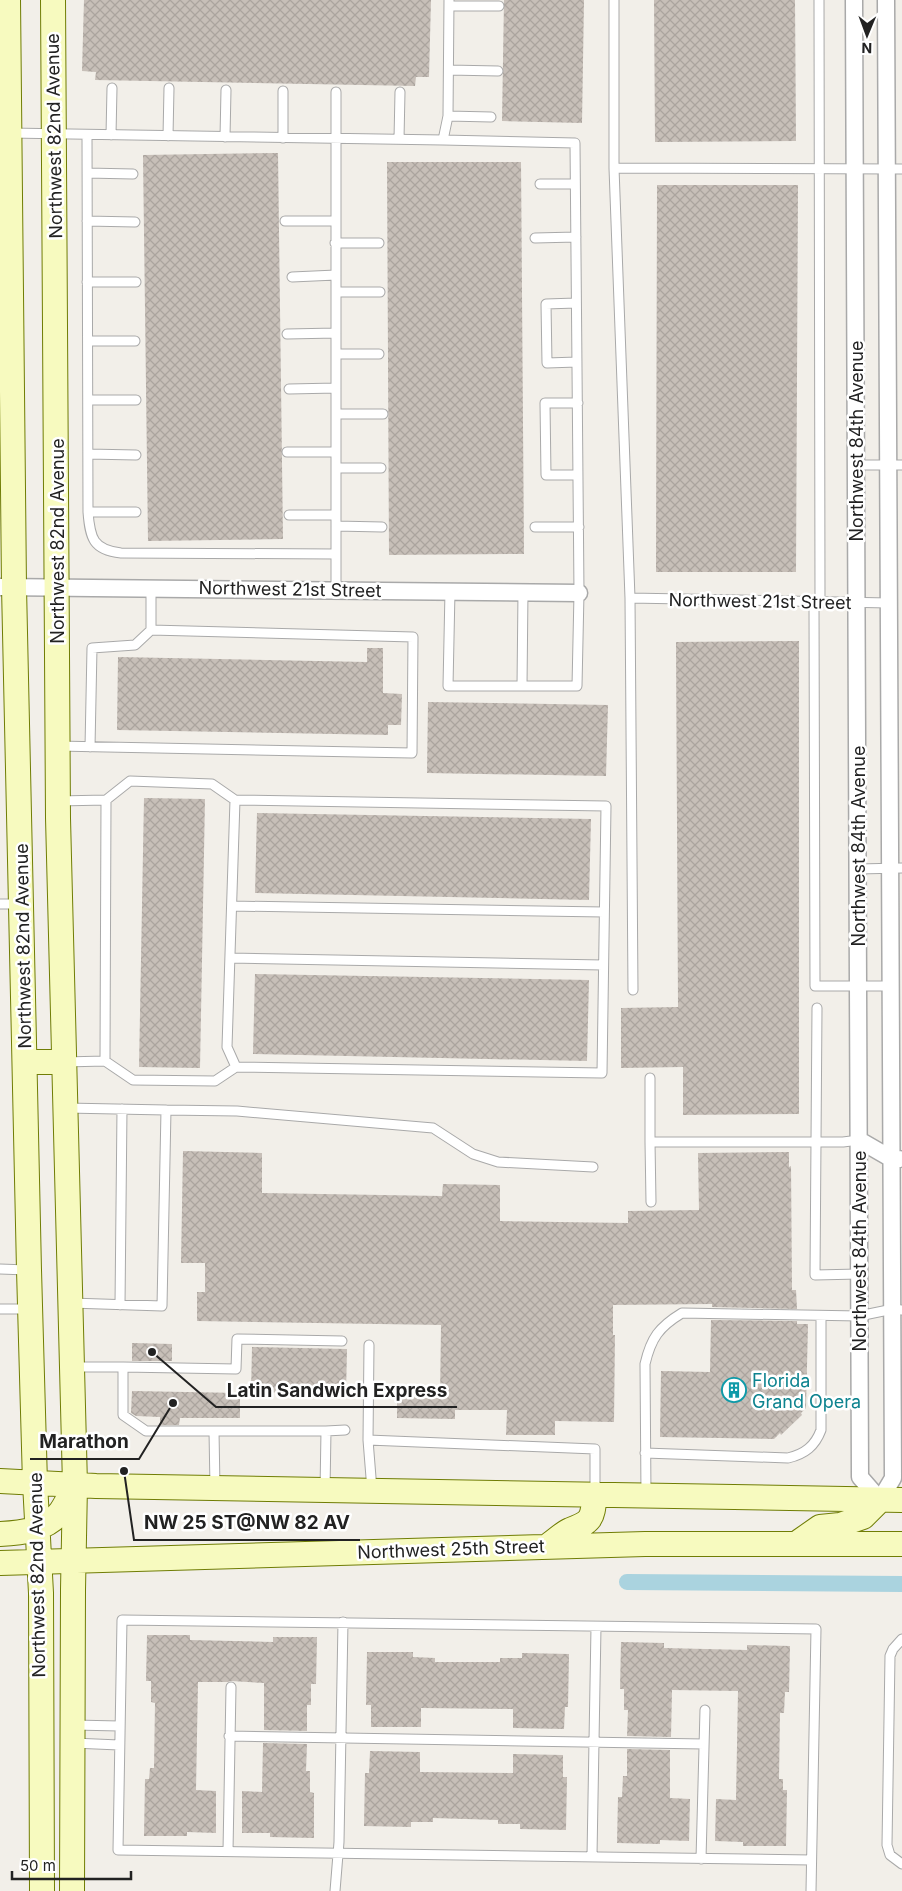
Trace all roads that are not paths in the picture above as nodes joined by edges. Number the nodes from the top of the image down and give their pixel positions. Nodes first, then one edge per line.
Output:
1 (0, 0) edge
2 (7, 0) edge
3 (53, 0) edge
4 (614, 0) edge
5 (819, 0) edge
6 (854, 0) edge
7 (886, 0) edge
8 (449, 3) edge
9 (499, 6) dead end
10 (448, 70) junction
11 (498, 71) dead end
12 (112, 88) dead end
13 (169, 88) dead end
14 (226, 90) dead end
15 (283, 91) dead end
16 (336, 92) dead end
17 (400, 92) dead end
18 (448, 116) junction
19 (492, 117) dead end
20 (9, 133) junction
21 (54, 134) junction
22 (87, 135) junction
23 (111, 135) junction
24 (168, 136) junction
25 (225, 137) junction
26 (283, 138) junction
27 (335, 139) junction
28 (399, 139) junction
29 (443, 140) junction
30 (614, 168) junction
31 (820, 169) junction
32 (854, 169) junction
33 (894, 169) edge
34 (87, 173) junction
35 (133, 174) dead end
36 (540, 184) dead end
37 (575, 184) junction
38 (87, 221) junction
39 (285, 221) dead end
40 (336, 221) junction
41 (135, 222) dead end
42 (576, 237) junction
43 (535, 238) dead end
44 (335, 243) junction
45 (379, 243) dead end
46 (336, 275) junction
47 (292, 276) dead end
48 (88, 282) junction
49 (136, 282) dead end
50 (336, 292) junction
51 (380, 292) dead end
52 (576, 303) junction
53 (6, 314) edge
54 (336, 333) junction
55 (286, 334) dead end
56 (88, 341) junction
57 (135, 341) dead end
58 (336, 354) junction
59 (379, 354) dead end
60 (577, 362) junction
61 (336, 388) junction
62 (289, 389) dead end
63 (88, 400) junction
64 (136, 400) dead end
65 (578, 403) junction
66 (336, 414) junction
67 (383, 414) dead end
68 (287, 452) dead end
69 (336, 452) junction
70 (88, 454) junction
71 (136, 455) dead end
72 (856, 465) junction
73 (895, 465) edge
74 (336, 468) junction
75 (381, 468) dead end
76 (578, 475) junction
77 (88, 512) junction
78 (136, 512) dead end
79 (336, 515) junction
80 (289, 516) dead end
81 (336, 526) junction
82 (382, 527) dead end
83 (535, 527) dead end
84 (579, 527) junction
85 (336, 554) junction
86 (7, 587) edge
87 (57, 587) junction
88 (151, 587) junction
89 (336, 589) junction
90 (450, 591) junction
91 (523, 592) junction
92 (580, 593) junction
93 (630, 598) junction
94 (817, 603) junction
95 (856, 603) junction
96 (889, 603) junction
97 (151, 630) junction
98 (522, 686) junction
99 (57, 746) junction
100 (90, 747) junction
101 (106, 800) junction
102 (235, 800) junction
103 (58, 801) junction
104 (896, 868) edge
105 (858, 869) junction
106 (11, 904) edge
107 (232, 906) junction
108 (604, 912) junction
109 (896, 921) edge
110 (230, 958) junction
111 (603, 965) junction
112 (858, 986) junction
113 (891, 986) junction
114 (633, 990) dead end
115 (817, 1008) dead end
116 (105, 1061) junction
117 (25, 1062) junction
118 (64, 1062) junction
119 (236, 1067) junction
120 (650, 1078) dead end
121 (65, 1108) junction
122 (122, 1109) junction
123 (166, 1110) junction
124 (897, 1134) edge
125 (859, 1140) junction
126 (816, 1141) junction
127 (650, 1142) junction
128 (897, 1159) edge
129 (592, 1168) dead end
130 (651, 1202) dead end
131 (0, 1269) edge
132 (29, 1270) junction
133 (859, 1274) junction
134 (70, 1303) junction
135 (120, 1304) junction
136 (0, 1309) edge
137 (30, 1309) junction
138 (897, 1309) edge
139 (821, 1316) junction
140 (859, 1316) junction
141 (342, 1341) dead end
142 (369, 1345) dead end
143 (72, 1367) junction
144 (124, 1367) junction
145 (326, 1430) junction
146 (345, 1430) dead end
147 (214, 1431) junction
148 (368, 1440) junction
149 (645, 1453) junction
150 (0, 1481) edge
151 (35, 1483) junction
152 (75, 1486) junction
153 (214, 1488) junction
154 (325, 1490) junction
155 (372, 1490) junction
156 (595, 1494) junction
157 (646, 1495) junction
158 (0, 1499) edge
159 (891, 1500) edge
160 (902, 1516) edge
161 (37, 1528) junction
162 (0, 1534) edge
163 (796, 1543) junction
164 (902, 1544) edge
165 (546, 1546) junction
166 (0, 1553) edge
167 (74, 1561) junction
168 (0, 1563) edge
169 (39, 1563) junction
170 (342, 1622) junction
171 (596, 1627) junction
172 (902, 1639) edge
173 (231, 1687) dead end
174 (705, 1710) dead end
175 (119, 1726) junction
176 (73, 1734) junction
177 (230, 1736) junction
178 (340, 1738) junction
179 (595, 1742) junction
180 (704, 1744) junction
181 (119, 1745) junction
182 (228, 1851) junction
183 (338, 1853) junction
184 (592, 1856) junction
185 (701, 1859) junction
186 (811, 1860) junction
187 (902, 1864) edge
188 (42, 1891) edge
189 (72, 1891) edge
190 (335, 1891) edge
191 (811, 1891) edge

1 - 2 lane
2 - 20 street, Northwest 82nd Avenue
3 - 21 street, Northwest 82nd Avenue
4 - 30 lane
5 - 31 lane
6 - 32 street, Northwest 84th Avenue
7 - 33 street, Northwest 84th Avenue
8 - 9 lane
8 - 10 lane
10 - 11 lane
10 - 18 lane
12 - 23 lane
13 - 24 lane
14 - 25 lane
15 - 26 lane
16 - 27 lane
17 - 28 lane
18 - 19 lane
18 - 29 lane
20 - 21 lane
20 - 53 street, Northwest 82nd Avenue
21 - 22 lane
21 - 87 street, Northwest 82nd Avenue
22 - 23 lane
22 - 34 lane
23 - 24 lane
24 - 25 lane
25 - 26 lane
26 - 27 lane
27 - 28 lane
27 - 40 lane
28 - 29 lane
29 - 37 lane
30 - 31 lane
30 - 93 lane
31 - 32 lane
31 - 94 lane
32 - 33 lane
32 - 72 street, Northwest 84th Avenue
33 - 73 street, Northwest 84th Avenue
34 - 35 lane
34 - 38 lane
36 - 37 lane
37 - 42 lane
38 - 41 lane
38 - 48 lane
39 - 40 lane
40 - 44 lane
42 - 43 lane
42 - 52 lane
44 - 45 lane
44 - 46 lane
46 - 47 lane
46 - 50 lane
48 - 49 lane
48 - 56 lane
50 - 51 lane
50 - 54 lane
52 - 60 lane
52 - 60 lane
53 - 86 street, Northwest 82nd Avenue
54 - 55 lane
54 - 58 lane
56 - 57 lane
56 - 63 lane
58 - 59 lane
58 - 61 lane
60 - 65 lane
61 - 62 lane
61 - 66 lane
63 - 64 lane
63 - 70 lane
65 - 76 lane
65 - 76 lane
66 - 67 lane
66 - 69 lane
68 - 69 lane
69 - 74 lane
70 - 71 lane
70 - 77 lane
72 - 73 lane
72 - 95 street, Northwest 84th Avenue
73 - 96 street, Northwest 84th Avenue
74 - 75 lane
74 - 79 lane
76 - 84 lane
77 - 78 lane
77 - 85 lane
79 - 80 lane
79 - 81 lane
81 - 82 lane
81 - 85 lane
83 - 84 lane
84 - 92 lane
85 - 89 lane
86 - 87 street, Northwest 21st Street
86 - 106 street, Northwest 82nd Avenue
87 - 88 street, Northwest 21st Street
87 - 99 street, Northwest 82nd Avenue
88 - 89 street, Northwest 21st Street
88 - 97 lane
89 - 90 street, Northwest 21st Street
90 - 91 street, Northwest 21st Street
90 - 98 lane
91 - 92 street, Northwest 21st Street
91 - 98 lane
92 - 98 lane
93 - 94 lane, Northwest 21st Street
93 - 114 lane
94 - 95 lane, Northwest 21st Street
94 - 112 lane
95 - 96 lane, Northwest 21st Street
95 - 105 street, Northwest 84th Avenue
96 - 104 street, Northwest 84th Avenue
97 - 100 lane
97 - 100 lane
99 - 100 lane
99 - 103 street, Northwest 82nd Avenue
101 - 102 lane
101 - 103 lane
101 - 116 lane
102 - 107 lane
102 - 108 lane
103 - 118 street, Northwest 82nd Avenue
104 - 105 lane
104 - 109 street, Northwest 84th Avenue
105 - 112 street, Northwest 84th Avenue
106 - 117 street, Northwest 82nd Avenue
107 - 108 lane
107 - 110 lane
108 - 111 lane
109 - 113 street, Northwest 84th Avenue
110 - 111 lane
110 - 119 lane
111 - 119 lane
112 - 113 lane
112 - 125 street, Northwest 84th Avenue
113 - 124 street, Northwest 84th Avenue
115 - 126 lane
116 - 118 lane
116 - 119 lane
117 - 118 street
117 - 132 street, Northwest 82nd Avenue
118 - 121 street, Northwest 82nd Avenue
120 - 127 lane
121 - 122 lane
121 - 134 street, Northwest 82nd Avenue
122 - 123 lane
122 - 135 lane
123 - 129 lane
123 - 135 lane
124 - 125 street
124 - 128 street, Northwest 84th Avenue
125 - 126 lane
125 - 128 street
125 - 133 street, Northwest 84th Avenue
126 - 127 lane
126 - 133 lane
127 - 130 lane
128 - 138 street, Northwest 84th Avenue
131 - 132 lane
132 - 137 street, Northwest 82nd Avenue
133 - 140 street, Northwest 84th Avenue
134 - 135 lane
134 - 143 street, Northwest 82nd Avenue
136 - 137 lane
137 - 151 street, Northwest 82nd Avenue
138 - 140 lane
138 - 159 street, Northwest 84th Avenue
139 - 140 lane
139 - 149 lane
139 - 149 lane
140 - 159 street, Northwest 84th Avenue
141 - 144 lane
142 - 148 lane
143 - 144 lane
143 - 152 street, Northwest 82nd Avenue
144 - 147 lane
145 - 146 lane
145 - 147 lane
145 - 154 lane
147 - 153 lane
148 - 155 lane
148 - 156 lane
149 - 157 lane
150 - 151 street
151 - 152 street
151 - 158 street
151 - 161 street, Northwest 82nd Avenue
152 - 153 street
152 - 161 street
152 - 167 street, Northwest 82nd Avenue
153 - 154 street
154 - 155 street
155 - 156 street
156 - 157 street
156 - 165 street
157 - 159 street
159 - 160 street
159 - 163 street
161 - 162 street
161 - 169 street, Northwest 82nd Avenue
163 - 164 street, Northwest 25th Street
163 - 165 street, Northwest 25th Street
165 - 167 street, Northwest 25th Street
166 - 169 street
167 - 169 street, Northwest 25th Street
167 - 176 street, Northwest 82nd Avenue
168 - 169 street, Northwest 25th Street
169 - 188 street, Northwest 82nd Avenue
170 - 171 lane
170 - 175 lane
170 - 178 lane
171 - 179 lane
171 - 186 lane
172 - 187 lane
173 - 177 lane
174 - 180 lane
175 - 176 lane
175 - 181 lane
176 - 181 lane
176 - 189 street, Northwest 82nd Avenue
177 - 178 lane
177 - 182 lane
178 - 179 lane
178 - 183 lane
179 - 180 lane
179 - 184 lane
180 - 185 lane
181 - 182 lane
182 - 183 lane
183 - 184 lane
183 - 190 lane
184 - 185 lane
185 - 186 lane
186 - 191 lane

